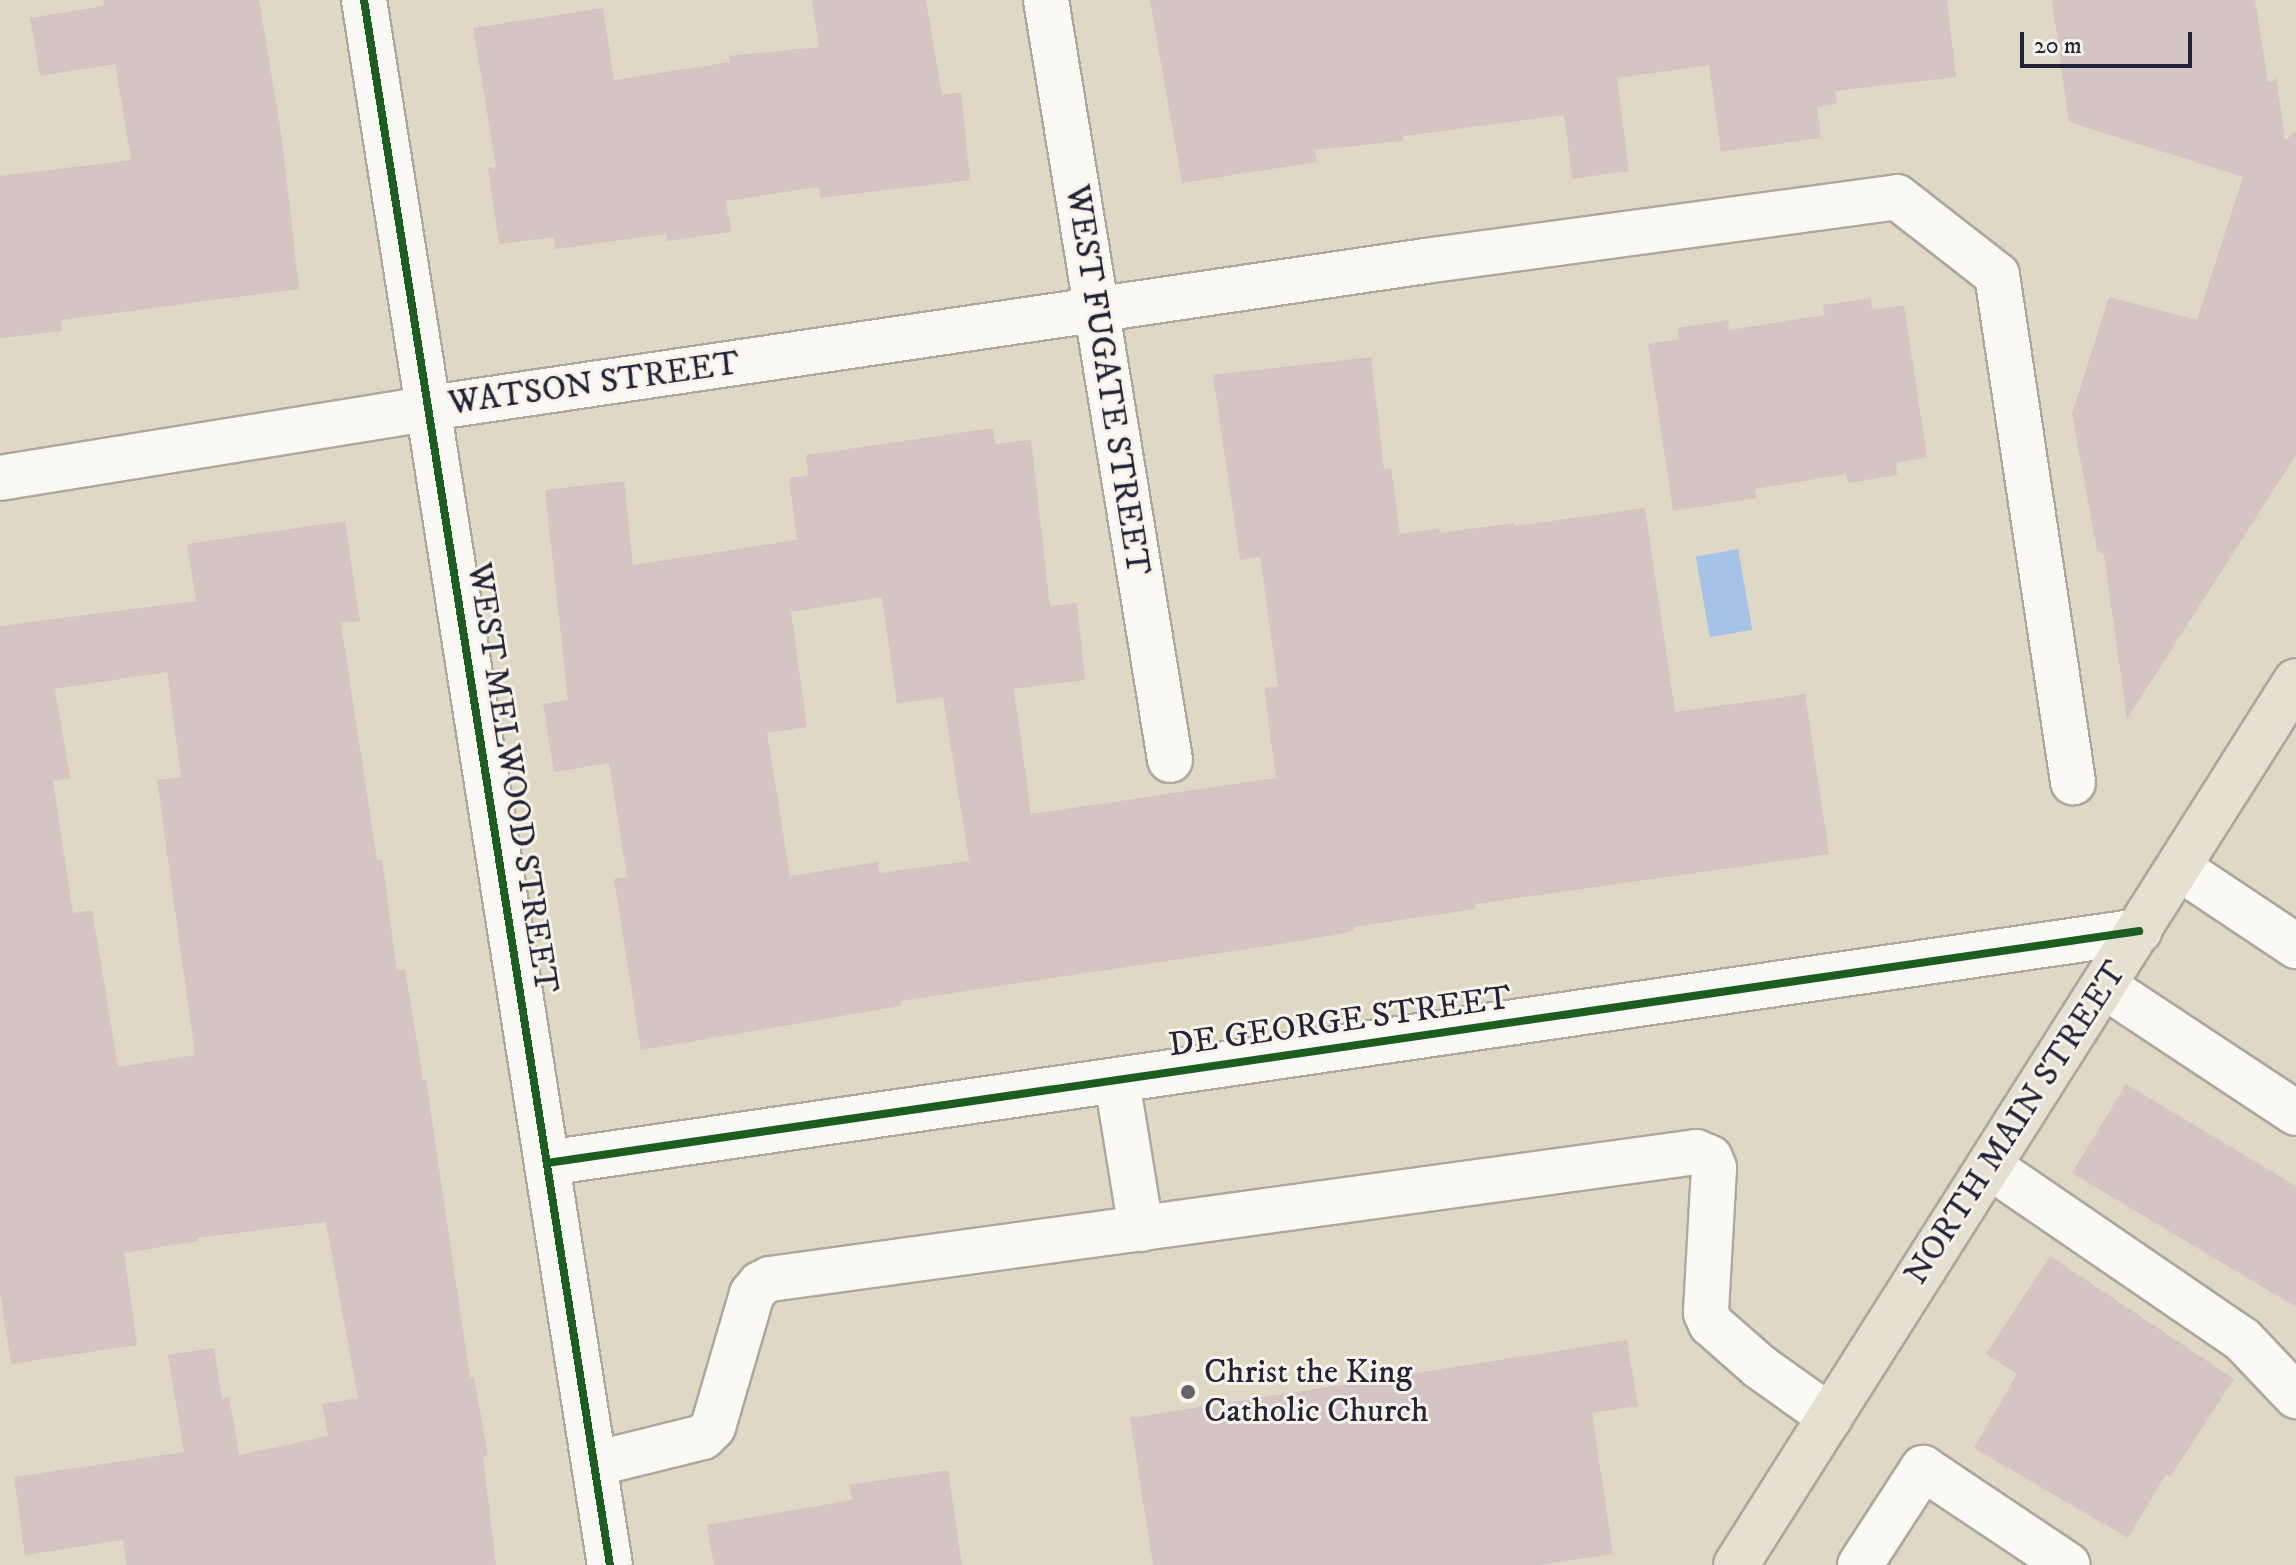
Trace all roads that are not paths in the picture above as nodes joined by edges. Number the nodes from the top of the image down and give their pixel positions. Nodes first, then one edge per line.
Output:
1 (364, 0) edge
2 (1046, 0) edge
3 (1095, 311) junction
4 (430, 408) junction
5 (0, 478) edge
6 (2296, 681) edge
7 (1170, 760) dead end
8 (2073, 782) dead end
9 (2179, 868) junction
10 (2139, 931) junction
11 (2296, 946) edge
12 (2104, 986) junction
13 (1117, 1081) junction
14 (2296, 1113) edge
15 (547, 1163) junction
16 (1989, 1166) junction
17 (1141, 1229) junction
18 (2296, 1396) edge
19 (1830, 1417) junction
20 (594, 1464) junction
21 (610, 1565) edge
22 (1736, 1565) edge
23 (1860, 1565) edge
24 (2068, 1565) edge

1 - 4 street, WEST MELWOOD STREET
2 - 3 street, WEST FUGATE STREET
3 - 4 street, WATSON STREET
3 - 7 street, WEST FUGATE STREET
3 - 8 street, WATSON STREET
4 - 5 street, WATSON STREET
4 - 15 street, WEST MELWOOD STREET
6 - 9 main road, NORTH MAIN STREET
9 - 10 main road, NORTH MAIN STREET
9 - 11 street
10 - 12 main road, NORTH MAIN STREET
10 - 13 street, DE GEORGE STREET
12 - 14 street
12 - 16 main road, NORTH MAIN STREET
13 - 15 street, DE GEORGE STREET
13 - 17 street
15 - 20 street, WEST MELWOOD STREET
16 - 18 street
16 - 19 main road, NORTH MAIN STREET
17 - 19 street
17 - 20 street
19 - 22 main road, NORTH MAIN STREET
20 - 21 street, WEST MELWOOD STREET
23 - 24 street

